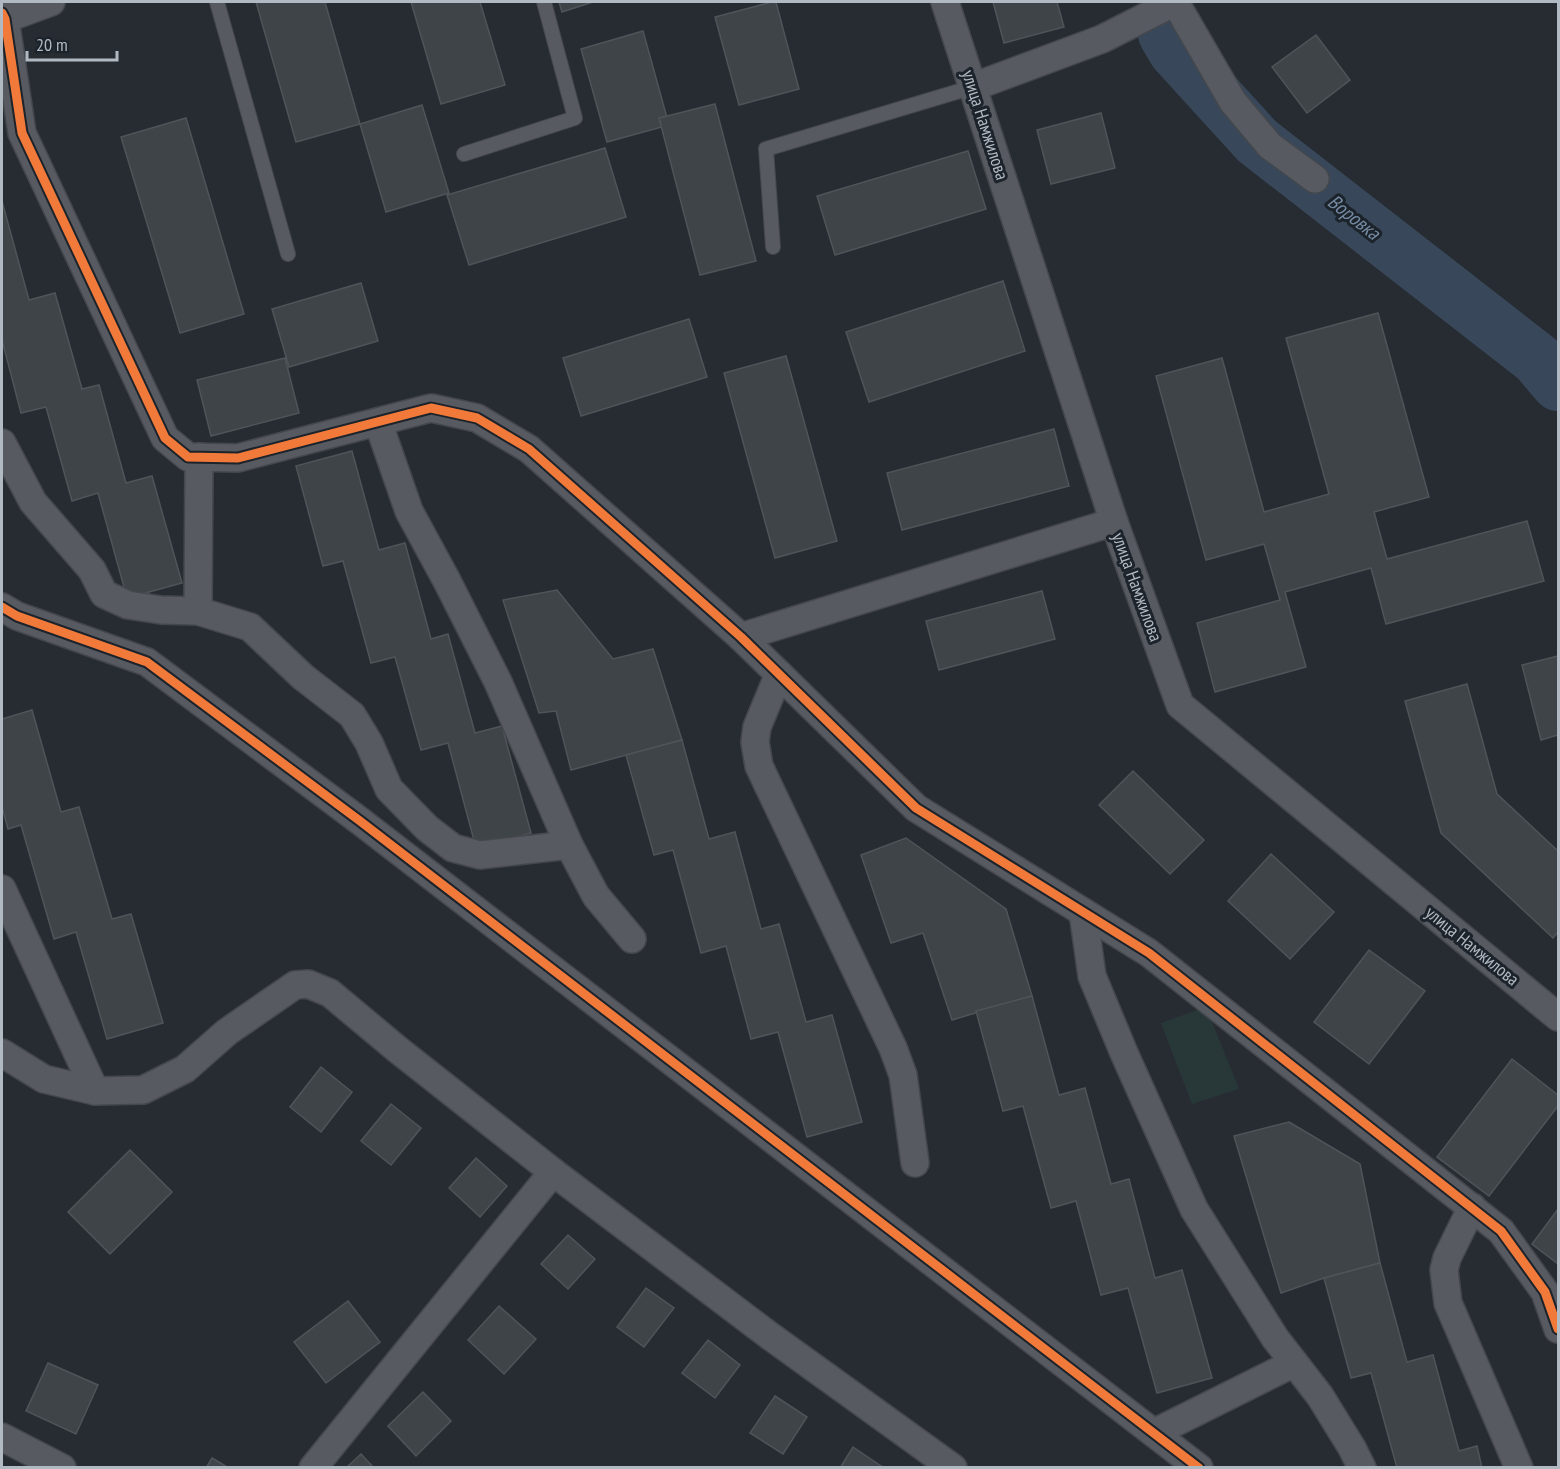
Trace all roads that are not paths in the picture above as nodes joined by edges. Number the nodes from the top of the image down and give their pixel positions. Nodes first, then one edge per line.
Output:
1 (51, 2) edge
2 (217, 2) edge
3 (544, 2) edge
4 (944, 3) edge
5 (3, 16) edge
6 (973, 87) junction
7 (464, 154) dead end
8 (1315, 179) dead end
9 (774, 247) dead end
10 (288, 254) dead end
11 (378, 422) junction
12 (2, 443) edge
13 (199, 457) junction
14 (1114, 522) junction
15 (2, 607) edge
16 (198, 611) junction
17 (741, 638) junction
18 (779, 674) junction
19 (569, 845) junction
20 (2, 889) edge
21 (1083, 912) junction
22 (632, 939) dead end
23 (1558, 1017) edge
24 (2, 1053) edge
25 (95, 1091) junction
26 (915, 1163) dead end
27 (553, 1172) junction
28 (1472, 1207) junction
29 (1558, 1329) edge
30 (1294, 1363) junction
31 (1154, 1432) junction
32 (2, 1437) edge
33 (62, 1467) edge
34 (313, 1467) edge
35 (953, 1467) edge
36 (1199, 1467) edge
37 (1362, 1467) edge
38 (1519, 1467) edge

1 - 5 street
2 - 10 lane
3 - 7 lane
4 - 6 street, улица Намжилова
5 - 13 street
6 - 8 street
6 - 9 lane
6 - 14 street, улица Намжилова
11 - 13 street
11 - 17 street
11 - 19 street
12 - 16 street
13 - 16 street
14 - 17 street
14 - 23 street, улица Намжилова
15 - 31 street
16 - 19 street
17 - 18 street
18 - 21 street
18 - 26 street
19 - 22 street
20 - 25 street
21 - 28 street
21 - 30 street
24 - 25 street
25 - 27 street
27 - 34 street
27 - 35 street
28 - 29 street
28 - 38 street
30 - 31 street
30 - 37 street
31 - 36 street
32 - 33 street

